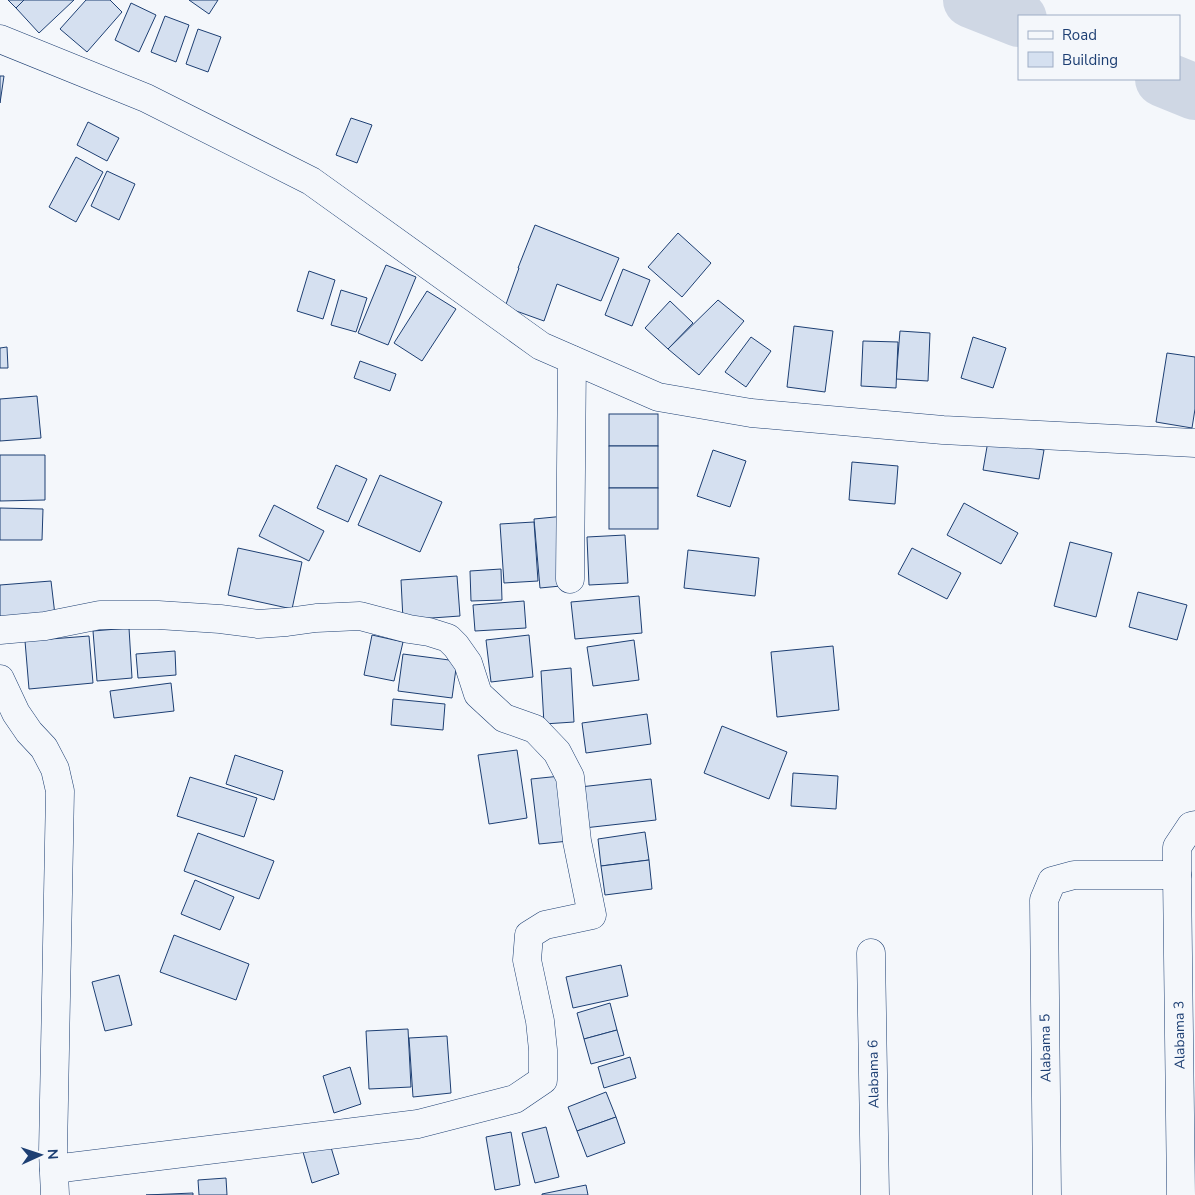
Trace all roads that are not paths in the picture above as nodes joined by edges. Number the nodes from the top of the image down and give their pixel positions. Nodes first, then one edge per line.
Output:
1 (0, 40) edge
2 (572, 360) junction
3 (1195, 443) edge
4 (570, 579) dead end
5 (0, 630) edge
6 (0, 679) edge
7 (1195, 825) edge
8 (1177, 875) junction
9 (871, 953) dead end
10 (54, 1182) edge
11 (875, 1195) edge
12 (1047, 1195) edge
13 (1181, 1195) edge

1 - 2 street
2 - 3 street
2 - 4 street
5 - 10 street
6 - 10 street
7 - 8 street, Alabama 3
8 - 12 street, Alabama 5
8 - 13 street, Alabama 3
9 - 11 street, Alabama 6

